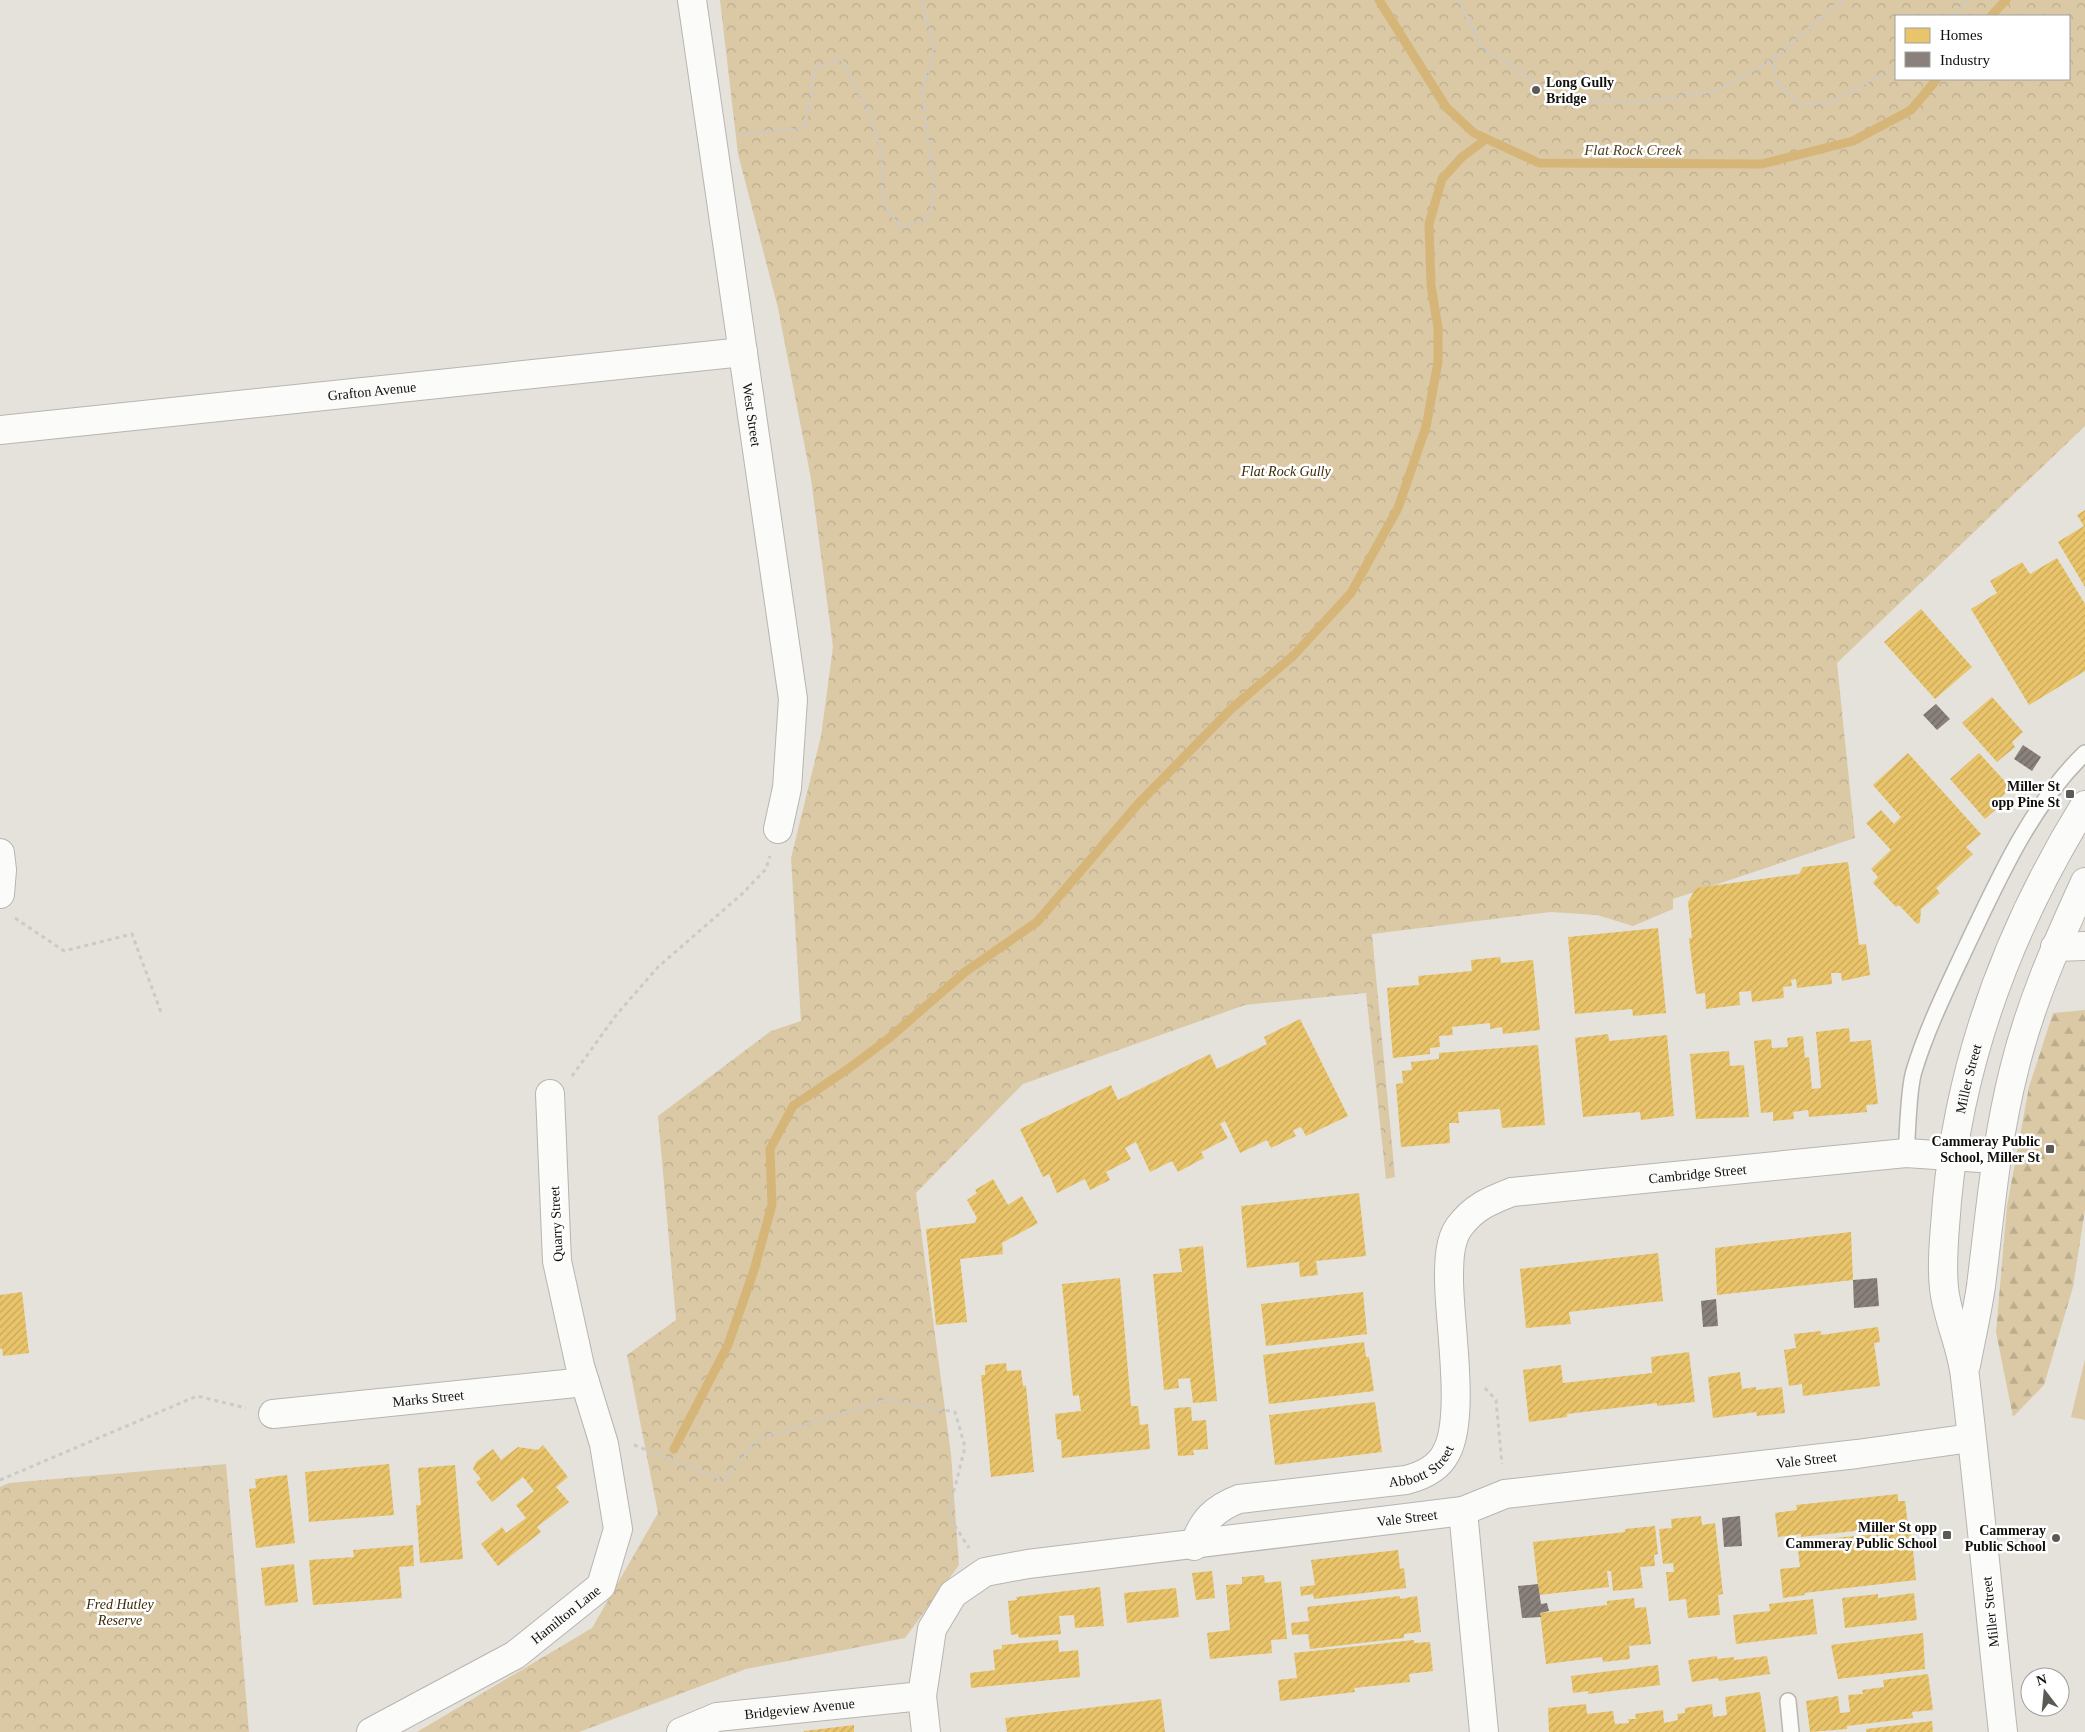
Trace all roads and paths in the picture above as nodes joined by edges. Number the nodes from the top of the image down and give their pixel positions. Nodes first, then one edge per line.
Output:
1 (692, 0) edge
2 (922, 0) edge
3 (1459, 0) edge
4 (1842, 0) edge
5 (1966, 0) edge
6 (1953, 15) edge
7 (1773, 59) junction
8 (1895, 68) edge
9 (712, 137) junction
10 (743, 352) junction
11 (0, 430) edge
12 (2085, 753) edge
13 (2085, 805) edge
14 (778, 829) joint
15 (0, 853) edge
16 (2085, 882) edge
17 (4, 904) edge
18 (2085, 946) edge
19 (2011, 947) junction
20 (2056, 947) junction
21 (162, 1015) dead end
22 (550, 1094) joint
23 (1906, 1154) junction
24 (1951, 1156) junction
25 (1996, 1159) junction
26 (1457, 1228) joint
27 (1965, 1373) junction
28 (585, 1382) junction
29 (1496, 1400) dead end
30 (272, 1414) joint
31 (601, 1432) junction
32 (1971, 1438) junction
33 (1502, 1464) dead end
34 (0, 1480) edge
35 (1463, 1511) junction
36 (1194, 1546) junction
37 (986, 1572) junction
38 (922, 1696) junction
39 (1788, 1701) dead end
40 (371, 1732) edge
41 (681, 1732) edge
42 (926, 1732) edge
43 (1484, 1732) edge
44 (1791, 1732) edge
45 (2003, 1732) edge

1 - 9 street, West Street
2 - 9 path
3 - 7 path
4 - 7 path
5 - 6 path
7 - 8 path
9 - 10 street, West Street
10 - 11 street, Grafton Avenue
10 - 14 street, West Street
12 - 23 lane
13 - 19 street, Miller Street
14 - 22 path
15 - 17 street
16 - 20 street, Miller Street
17 - 21 path
18 - 20 street
19 - 20 street
19 - 24 street, Miller Street
20 - 25 street, Miller Street
22 - 28 street, Quarry Street
23 - 24 street, Cambridge Street
23 - 26 street, Cambridge Street
24 - 25 street, Cambridge Street
24 - 27 street, Miller Street
25 - 27 street, Miller Street
26 - 36 street, Abbott Street
27 - 32 street, Miller Street
28 - 30 street, Marks Street
28 - 31 street, Hamilton Lane
29 - 33 path
30 - 34 path
31 - 37 path
31 - 40 street, Hamilton Lane
32 - 35 street, Vale Street
32 - 45 street, Miller Street
35 - 36 street, Vale Street
35 - 43 street
36 - 37 street, Vale Street
37 - 38 street, Vale Street
38 - 41 street, Bridgeview Avenue
38 - 42 street
39 - 44 lane

